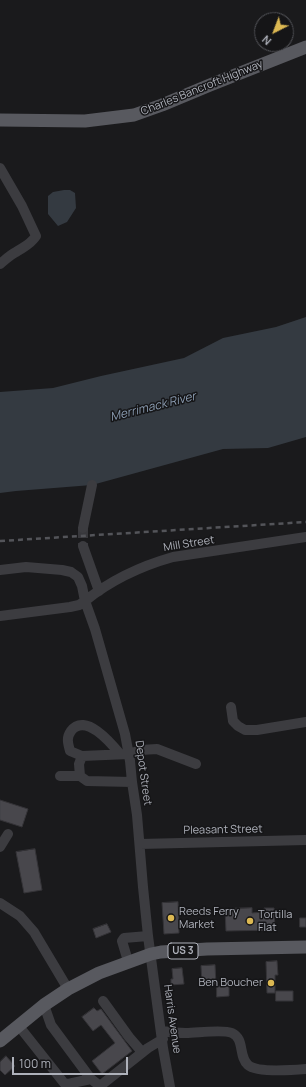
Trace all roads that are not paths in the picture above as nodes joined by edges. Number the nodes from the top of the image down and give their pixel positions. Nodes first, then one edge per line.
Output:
1 (306, 47) edge
2 (0, 120) edge
3 (0, 168) edge
4 (0, 264) edge
5 (92, 485) dead end
6 (83, 528) tunnel mouth
7 (306, 537) edge
8 (83, 546) tunnel mouth
9 (0, 570) edge
10 (99, 591) junction
11 (85, 601) junction
12 (0, 616) edge
13 (231, 707) dead end
14 (306, 722) edge
15 (124, 754) junction
16 (82, 756) junction
17 (196, 764) dead end
18 (60, 776) dead end
19 (80, 776) junction
20 (132, 782) junction
21 (8, 834) dead end
22 (306, 840) edge
23 (140, 844) junction
24 (0, 847) edge
25 (0, 903) edge
26 (148, 936) junction
27 (306, 947) edge
28 (151, 954) junction
29 (128, 961) junction
30 (68, 989) junction
31 (103, 1001) dead end
32 (44, 1004) junction
33 (18, 1025) junction
34 (162, 1035) junction
35 (1, 1038) edge
36 (142, 1052) junction
37 (306, 1070) edge
38 (91, 1080) junction
39 (170, 1087) edge

1 - 2 main road, Charles Bancroft Highway
3 - 4 street
5 - 6 street
7 - 10 street, Mill Street
8 - 10 street
9 - 11 street, Depot Street
10 - 11 street, Mill Street
11 - 12 street, Mill Street
11 - 15 street, Depot Street
13 - 14 street
15 - 16 street
15 - 16 street
15 - 17 street
15 - 20 street, Depot Street
16 - 19 street
18 - 19 street
19 - 20 street
20 - 23 street, Depot Street
21 - 24 street
22 - 23 street, Pleasant Street
23 - 26 street, Depot Street
25 - 30 street
26 - 28 street, Depot Street
26 - 29 street
27 - 28 main road, US 3
28 - 29 main road, US 3
28 - 34 street, Harris Avenue
29 - 30 main road, US 3
30 - 32 main road, US 3
31 - 36 street
32 - 33 main road, US 3
32 - 38 street
33 - 35 main road, US 3
33 - 38 street
34 - 36 street
34 - 37 street
34 - 39 street, Harris Avenue
36 - 38 street

